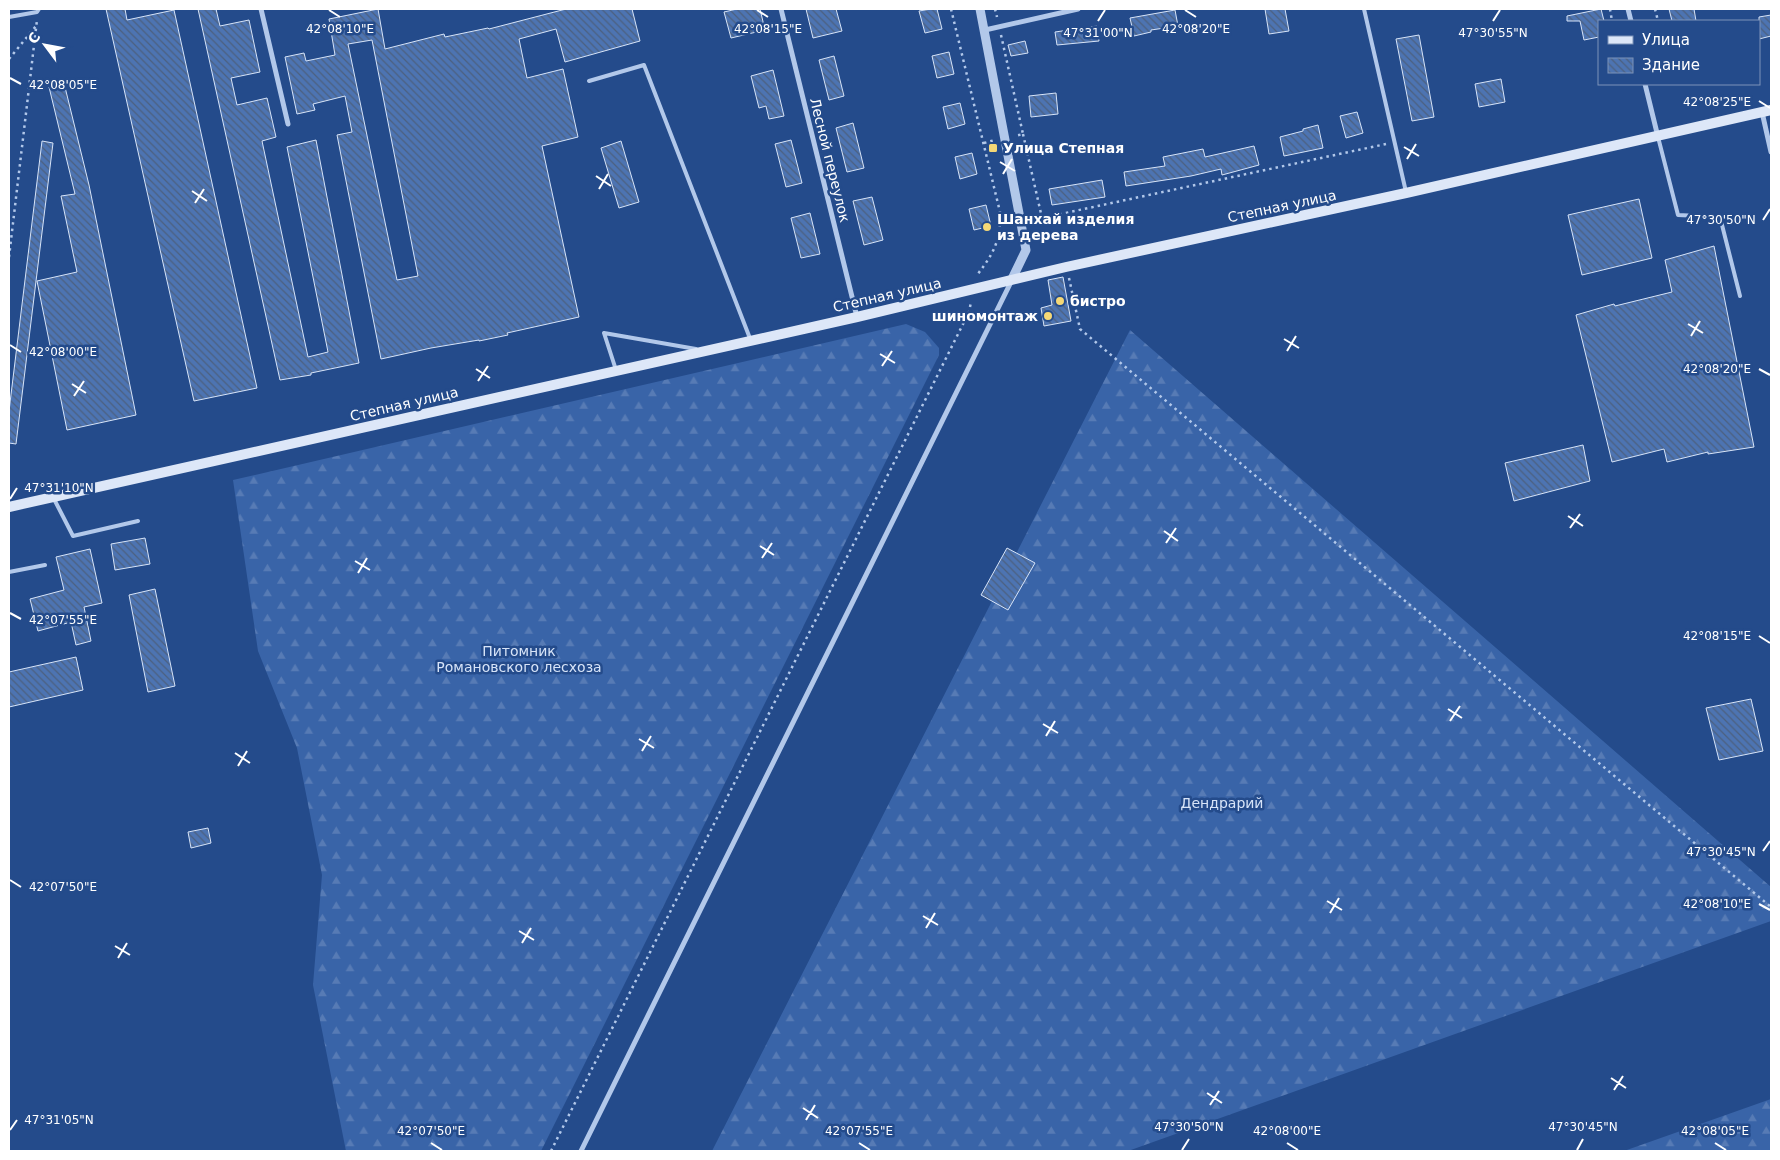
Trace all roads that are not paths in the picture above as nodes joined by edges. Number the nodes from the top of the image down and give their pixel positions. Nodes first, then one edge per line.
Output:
1 (262, 9) edge
2 (781, 9) edge
3 (980, 9) edge
4 (1078, 9) edge
5 (1364, 9) edge
6 (38, 10) edge
7 (9, 17) edge
8 (985, 30) junction
9 (589, 81) dead end
10 (1645, 85) edge
11 (1767, 111) edge
12 (288, 124) dead end
13 (1658, 136) junction
14 (1771, 149) edge
15 (1406, 193) junction
16 (1012, 279) junction
17 (1740, 296) dead end
18 (857, 317) junction
19 (751, 341) junction
20 (706, 351) junction
21 (616, 370) junction
22 (52, 497) junction
23 (9, 507) edge
24 (138, 521) dead end
25 (45, 565) dead end
26 (9, 572) edge
27 (581, 1151) edge

1 - 12 street
2 - 18 street, Лесной переулок
3 - 8 street
4 - 8 street
5 - 15 lane
6 - 7 lane
8 - 16 street
9 - 19 lane
10 - 13 street
11 - 13 main road, Степная улица
11 - 14 street
13 - 15 main road, Степная улица
13 - 17 lane
15 - 16 main road, Степная улица
16 - 18 main road, Степная улица
16 - 27 street
18 - 19 main road, Степная улица
19 - 20 main road, Степная улица
20 - 21 main road, Степная улица
20 - 21 lane
21 - 22 main road, Степная улица
22 - 23 main road, Степная улица
22 - 24 lane
25 - 26 lane

